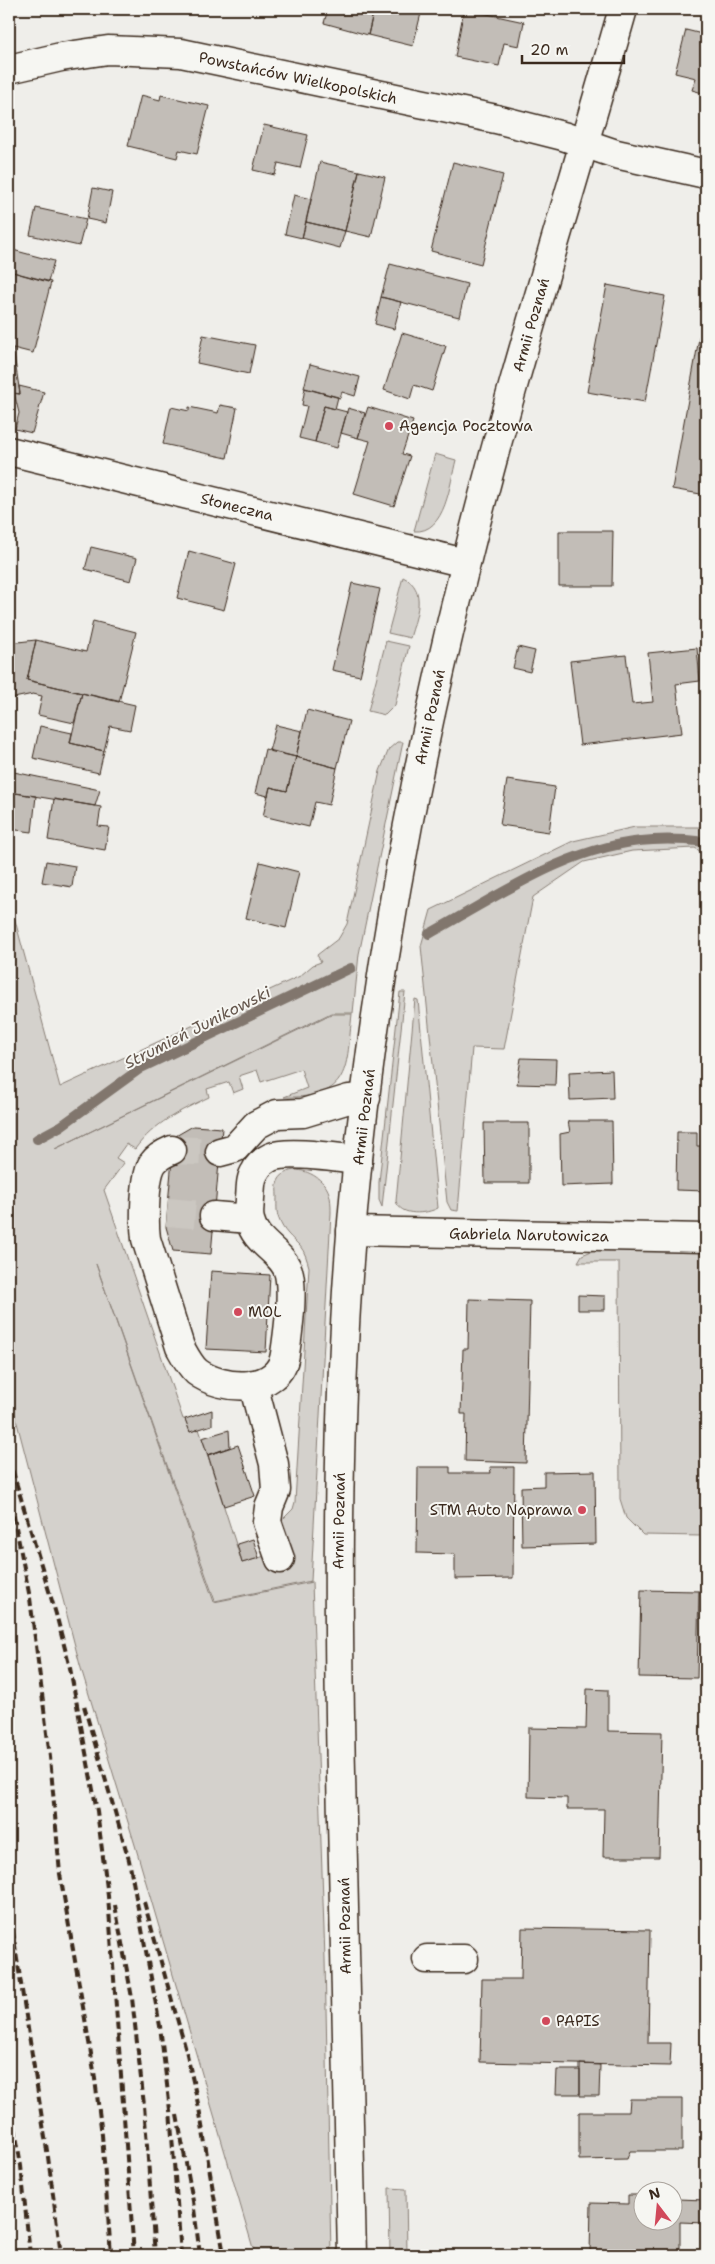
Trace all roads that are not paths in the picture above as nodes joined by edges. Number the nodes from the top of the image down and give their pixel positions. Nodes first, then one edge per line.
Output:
1 (623, 9) edge
2 (9, 69) edge
3 (584, 143) junction
4 (706, 174) edge
5 (9, 451) edge
6 (465, 563) junction
7 (366, 1098) junction
8 (172, 1150) tunnel mouth
9 (220, 1152) tunnel mouth
10 (358, 1160) junction
11 (147, 1189) junction
12 (167, 1212) tunnel mouth
13 (214, 1216) tunnel mouth
14 (249, 1219) junction
15 (351, 1231) junction
16 (706, 1238) edge
17 (253, 1384) junction
18 (280, 1559) dead end
19 (427, 1959) dead end
20 (464, 1959) dead end
21 (352, 2255) edge

1 - 3 main road, Armii Poznań
2 - 3 main road, Powstańców Wielkopolskich
3 - 4 main road, Powstańców Wielkopolskich
3 - 6 main road, Armii Poznań
5 - 6 main road, Słoneczna
6 - 7 main road, Armii Poznań
7 - 9 main road
7 - 10 main road, Armii Poznań
8 - 11 main road
10 - 14 main road
10 - 15 main road, Armii Poznań
11 - 12 main road
11 - 17 main road
13 - 14 main road
14 - 17 main road
15 - 16 main road, Gabriela Narutowicza
15 - 21 main road, Armii Poznań
17 - 18 main road
19 - 20 main road

